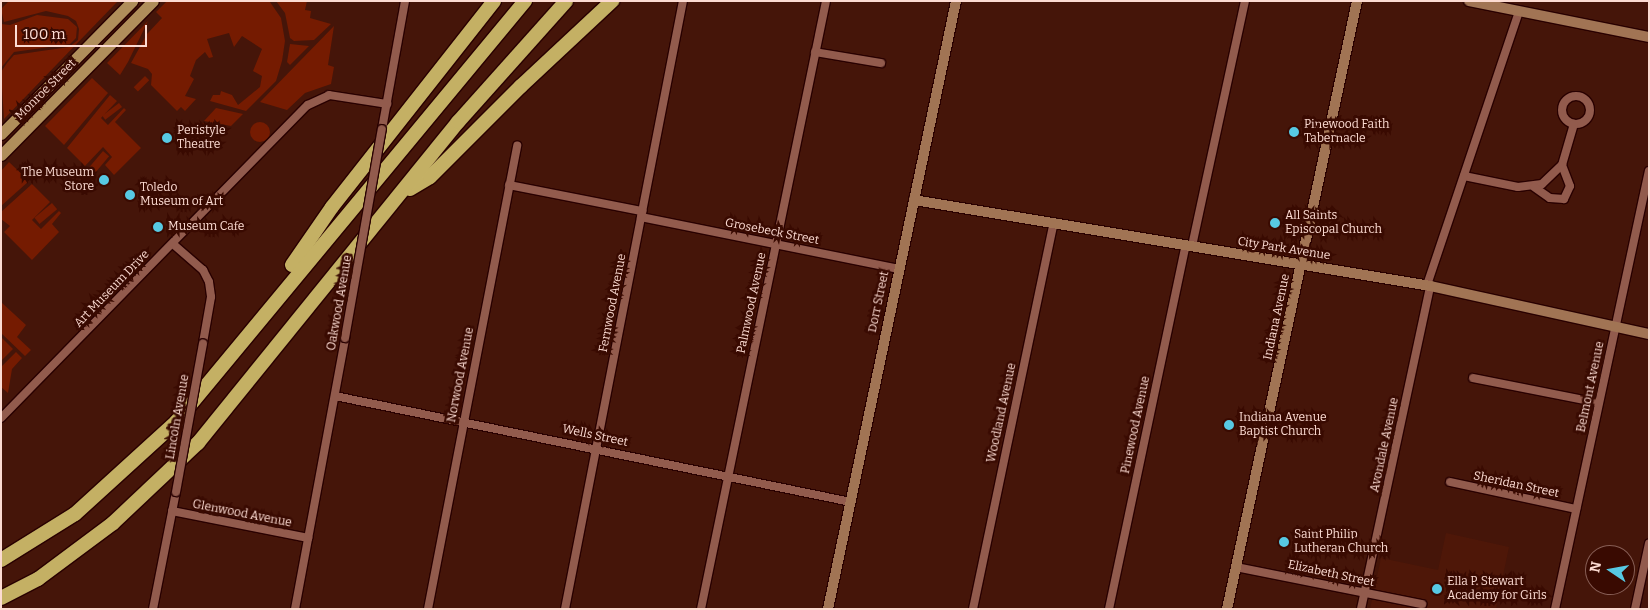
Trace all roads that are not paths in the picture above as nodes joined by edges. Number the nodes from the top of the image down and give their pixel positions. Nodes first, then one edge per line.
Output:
1 (132, 1) edge
2 (152, 1) edge
3 (405, 1) edge
4 (494, 1) edge
5 (525, 1) edge
6 (566, 1) edge
7 (612, 1) edge
8 (683, 1) edge
9 (826, 1) edge
10 (956, 1) edge
11 (1244, 1) edge
12 (1357, 1) edge
13 (1469, 1) edge
14 (1519, 11) junction
15 (1649, 37) edge
16 (815, 52) junction
17 (882, 63) dead end
18 (387, 104) junction
19 (1574, 124) dead end
20 (1, 134) edge
21 (517, 145) dead end
22 (1, 155) edge
23 (1562, 165) junction
24 (1649, 171) edge
25 (1464, 176) junction
26 (509, 185) junction
27 (1534, 187) junction
28 (403, 193) junction
29 (914, 200) junction
30 (641, 214) junction
31 (1054, 222) junction
32 (173, 244) junction
33 (776, 244) junction
34 (1189, 246) junction
35 (1300, 265) junction
36 (899, 268) junction
37 (1429, 286) junction
38 (1616, 326) junction
39 (1649, 334) edge
40 (244, 336) junction
41 (1473, 378) dead end
42 (335, 396) junction
43 (1599, 403) junction
44 (1, 418) edge
45 (464, 421) junction
46 (596, 448) junction
47 (728, 476) junction
48 (1450, 482) dead end
49 (851, 502) junction
50 (1576, 509) junction
51 (172, 511) junction
52 (308, 538) junction
53 (1649, 543) edge
54 (1, 560) edge
55 (1236, 567) junction
56 (1364, 593) junction
57 (7, 596) edge
58 (1422, 604) dead end
59 (1, 605) edge
60 (153, 609) edge
61 (295, 609) edge
62 (428, 609) edge
63 (564, 609) edge
64 (701, 609) edge
65 (828, 609) edge
66 (973, 609) edge
67 (1109, 609) edge
68 (1228, 609) edge
69 (1361, 609) edge
70 (1555, 609) edge
71 (1635, 609) edge

1 - 20 main road, Monroe Street
2 - 22 main road, Monroe Street
3 - 18 street, Oakwood Avenue
4 - 40 highway
5 - 40 highway
6 - 28 highway
7 - 28 highway
8 - 30 street, Fernwood Avenue
9 - 16 street, Palmwood Avenue
10 - 29 street, Dorr Street
11 - 34 street, Pinewood Avenue
12 - 35 street, Indiana Avenue
13 - 14 street
14 - 15 street
14 - 25 street, Avondale Avenue
16 - 17 street
16 - 33 street, Palmwood Avenue
18 - 32 street, Art Museum Drive
18 - 42 street, Oakwood Avenue, bridge
19 - 23 street
21 - 26 street, Norwood Avenue
23 - 27 street
23 - 27 street
24 - 38 street, Belmont Avenue
25 - 27 street
25 - 37 street, Avondale Avenue
26 - 30 street, Grosebeck Street
26 - 45 street, Norwood Avenue
28 - 57 highway
29 - 31 street, City Park Avenue
29 - 36 street, Dorr Street
30 - 33 street, Grosebeck Street
30 - 46 street, Fernwood Avenue
31 - 34 street, City Park Avenue
31 - 66 street, Woodland Avenue
32 - 44 street, Art Museum Drive
32 - 51 street, Lincoln Avenue, bridge
33 - 36 street, Grosebeck Street
33 - 47 street, Palmwood Avenue
34 - 35 street, City Park Avenue
34 - 67 street, Pinewood Avenue
35 - 37 street, City Park Avenue
35 - 55 street, Indiana Avenue
36 - 49 street, Dorr Street
37 - 38 street, City Park Avenue
37 - 56 street, Avondale Avenue
38 - 39 street, City Park Avenue
38 - 43 street, Belmont Avenue
40 - 54 highway
41 - 43 street
42 - 45 street, Wells Street
42 - 52 street, Oakwood Avenue
43 - 50 street, Belmont Avenue
45 - 46 street, Wells Street
45 - 62 street, Norwood Avenue
46 - 47 street, Wells Street
46 - 63 street, Fernwood Avenue
47 - 49 street, Wells Street
47 - 64 street, Palmwood Avenue
48 - 50 street, Sheridan Street
49 - 65 street, Dorr Street
50 - 70 street, Belmont Avenue
51 - 52 street, Glenwood Avenue
51 - 60 street, Lincoln Avenue
52 - 61 street, Oakwood Avenue
53 - 71 street
55 - 56 street, Elizabeth Street
55 - 68 street, Indiana Avenue
56 - 58 street, Elizabeth Street
56 - 69 street, Avondale Avenue
57 - 59 highway

